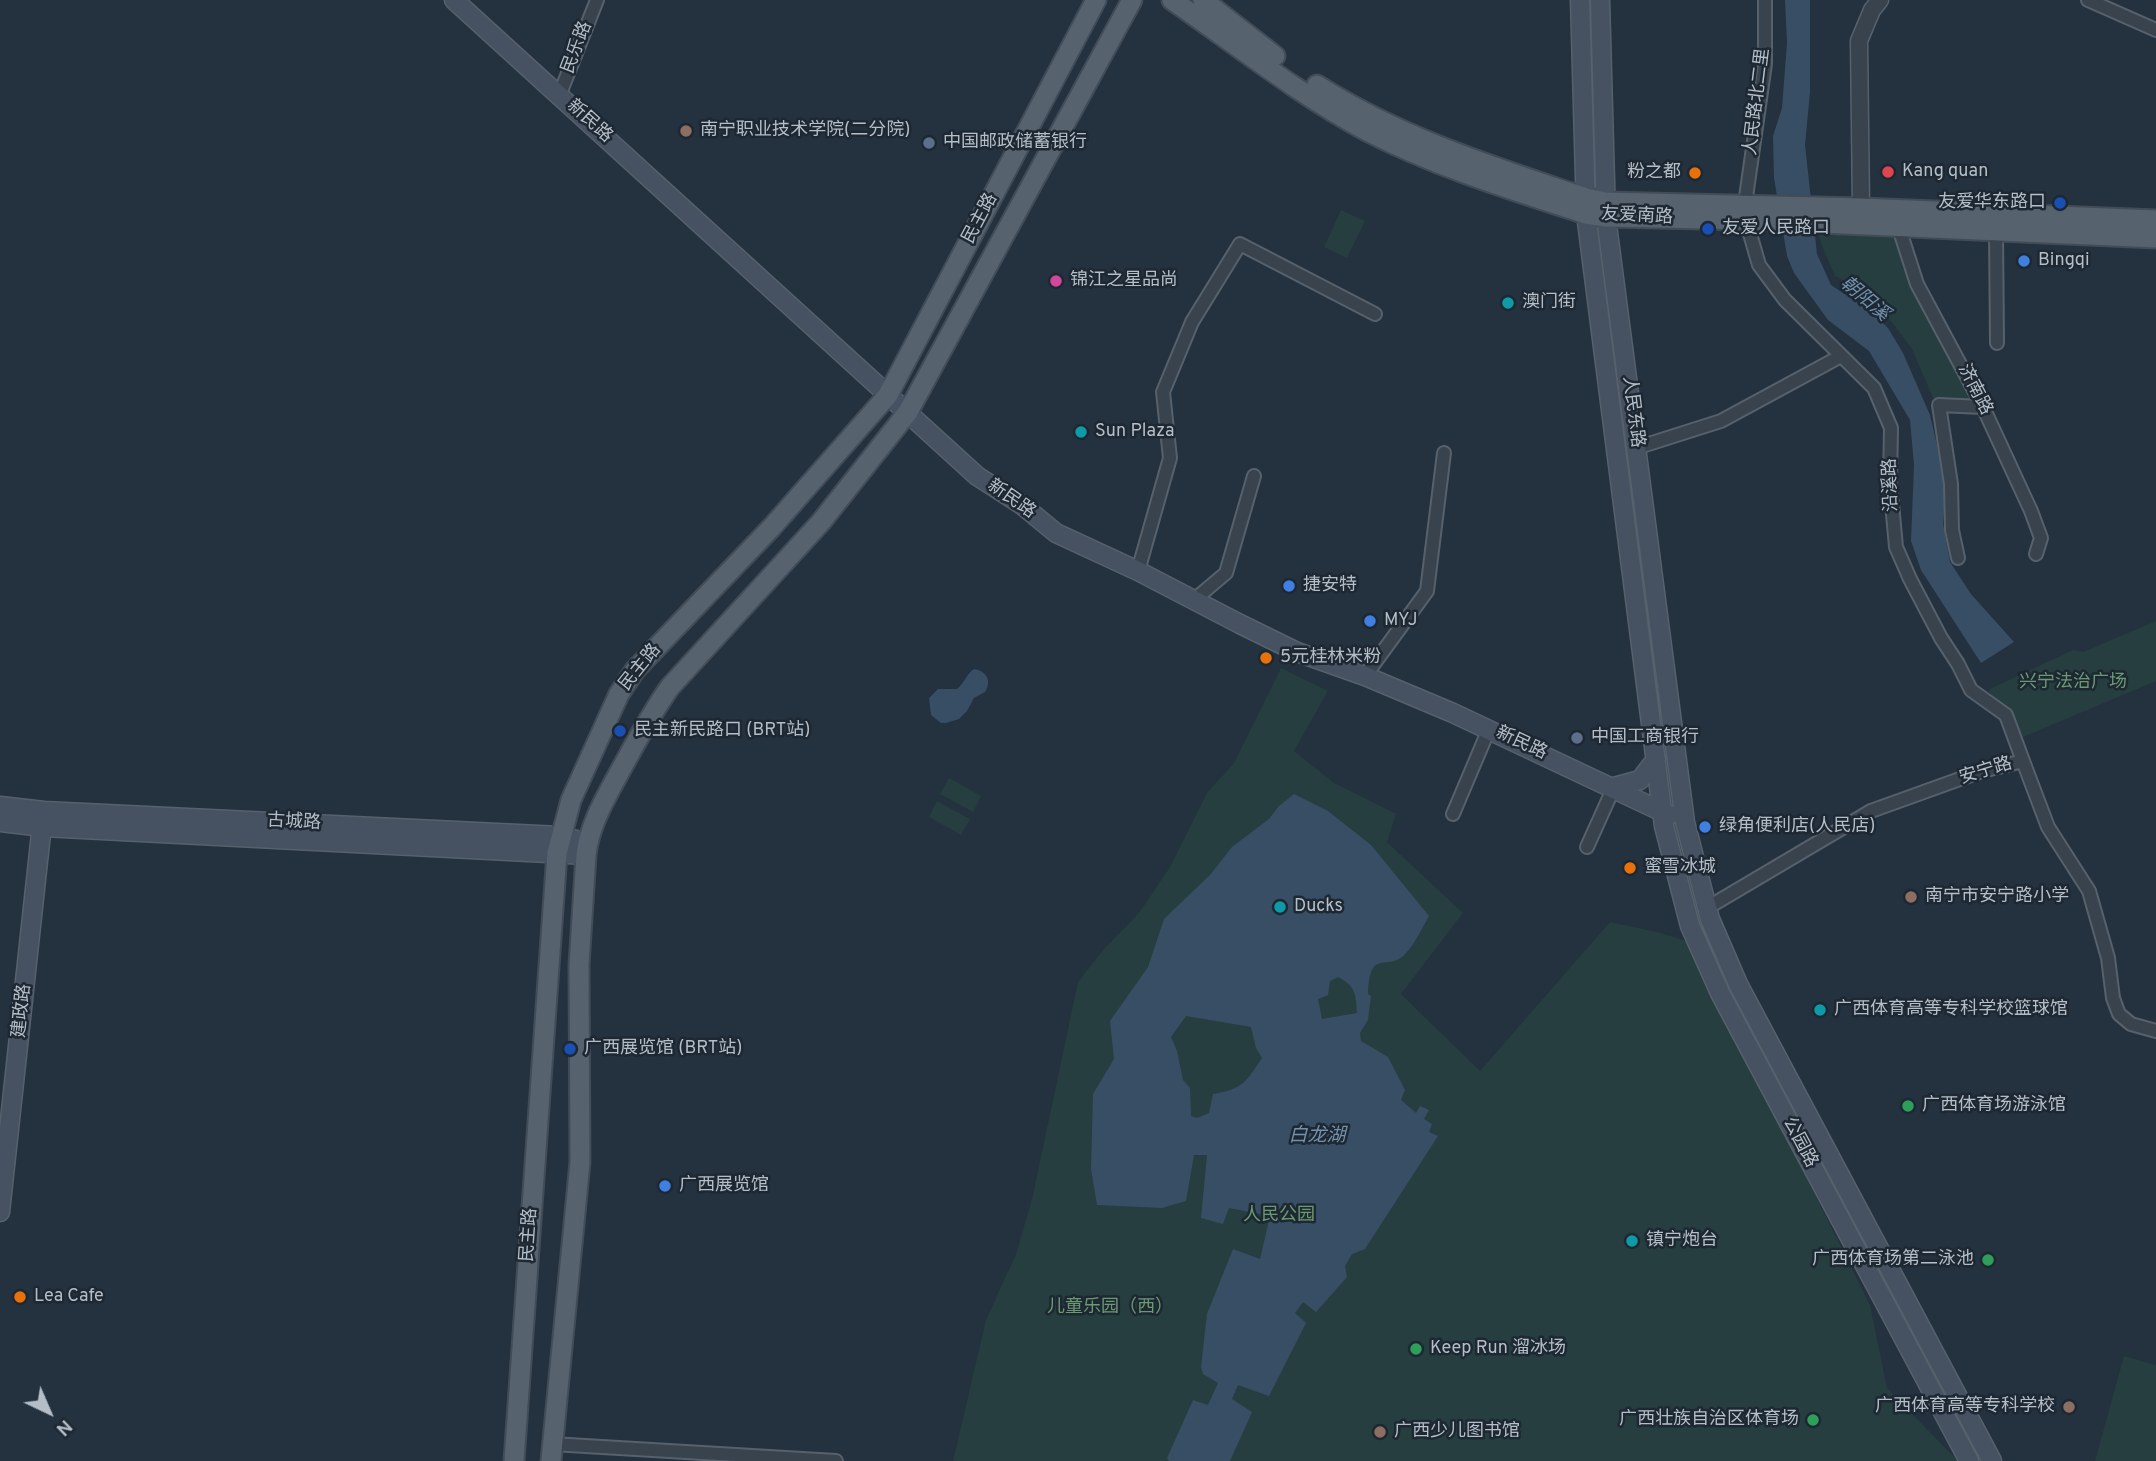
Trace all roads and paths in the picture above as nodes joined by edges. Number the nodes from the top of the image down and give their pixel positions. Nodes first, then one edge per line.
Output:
1 (454, 0) edge
2 (597, 0) edge
3 (1096, 0) edge
4 (1132, 0) edge
5 (1172, 0) edge
6 (1203, 0) edge
7 (1580, 0) edge
8 (1600, 0) edge
9 (1765, 0) edge
10 (1880, 0) edge
11 (2088, 0) edge
12 (2156, 30) edge
13 (559, 96) junction
14 (1596, 208) junction
15 (1750, 212) junction
16 (1851, 214) junction
17 (2156, 220) edge
18 (1899, 228) junction
19 (1996, 232) junction
20 (2156, 238) edge
21 (1375, 314) dead end
22 (1997, 343) dead end
23 (1841, 356) junction
24 (888, 395) junction
25 (1983, 407) junction
26 (908, 412) junction
27 (1636, 448) junction
28 (1444, 453) dead end
29 (1254, 477) dead end
30 (2036, 554) dead end
31 (1958, 558) dead end
32 (1138, 571) junction
33 (1194, 600) junction
34 (1365, 676) junction
35 (1489, 730) junction
36 (1656, 759) junction
37 (2023, 761) junction
38 (1614, 787) junction
39 (0, 806) edge
40 (1663, 812) junction
41 (1452, 814) dead end
42 (43, 819) junction
43 (0, 822) edge
44 (1685, 822) junction
45 (559, 845) junction
46 (1587, 847) dead end
47 (587, 849) junction
48 (1707, 908) junction
49 (2156, 1031) edge
50 (0, 1212) edge
51 (552, 1452) edge
52 (514, 1461) edge
53 (836, 1461) edge
54 (1969, 1461) edge
55 (1992, 1461) edge

1 - 13 main road, 新民路
2 - 13 street, 民乐路
3 - 24 main road, 民主路
4 - 26 main road, 民主路
5 - 14 main road, 友爱南路
6 - 14 main road, 友爱南路
7 - 14 main road, 人民东路
8 - 14 main road, 人民东路
9 - 15 street, 人民路北二里
10 - 16 street
11 - 12 street
13 - 24 main road, 新民路
14 - 15 main road, 友爱南路
14 - 27 main road, 人民东路
14 - 36 main road, 人民东路
15 - 16 main road, 友爱南路
15 - 23 street, 沿溪路
16 - 17 main road, 友爱南路
16 - 18 main road, 友爱南路
18 - 19 main road, 友爱南路
18 - 25 street, 济南路
19 - 20 main road, 友爱南路
19 - 22 street
21 - 32 street
23 - 27 street
23 - 37 street, 沿溪路
24 - 26 main road, 新民路
24 - 45 main road, 民主路
25 - 30 street, 济南路
25 - 31 street
26 - 32 main road, 新民路
26 - 47 main road, 民主路
27 - 44 main road, 人民东路
28 - 34 street
29 - 33 street
32 - 33 main road, 新民路
33 - 34 main road, 新民路
34 - 35 main road, 新民路
35 - 38 main road, 新民路
35 - 41 street
36 - 38 main road
36 - 40 main road, 人民东路
37 - 48 street, 安宁路
37 - 49 street, 安宁路
38 - 40 main road, 新民路
38 - 46 street
39 - 42 main road, 古城路
40 - 44 main road, 新民路
40 - 54 main road, 公园路
42 - 43 main road, 古城路
42 - 45 main road, 古城路
42 - 50 main road, 建政路
44 - 48 main road, 公园路
45 - 47 main road, 古城路
45 - 52 main road, 民主路
47 - 51 main road, 民主路
48 - 55 main road, 公园路
51 - 53 street

